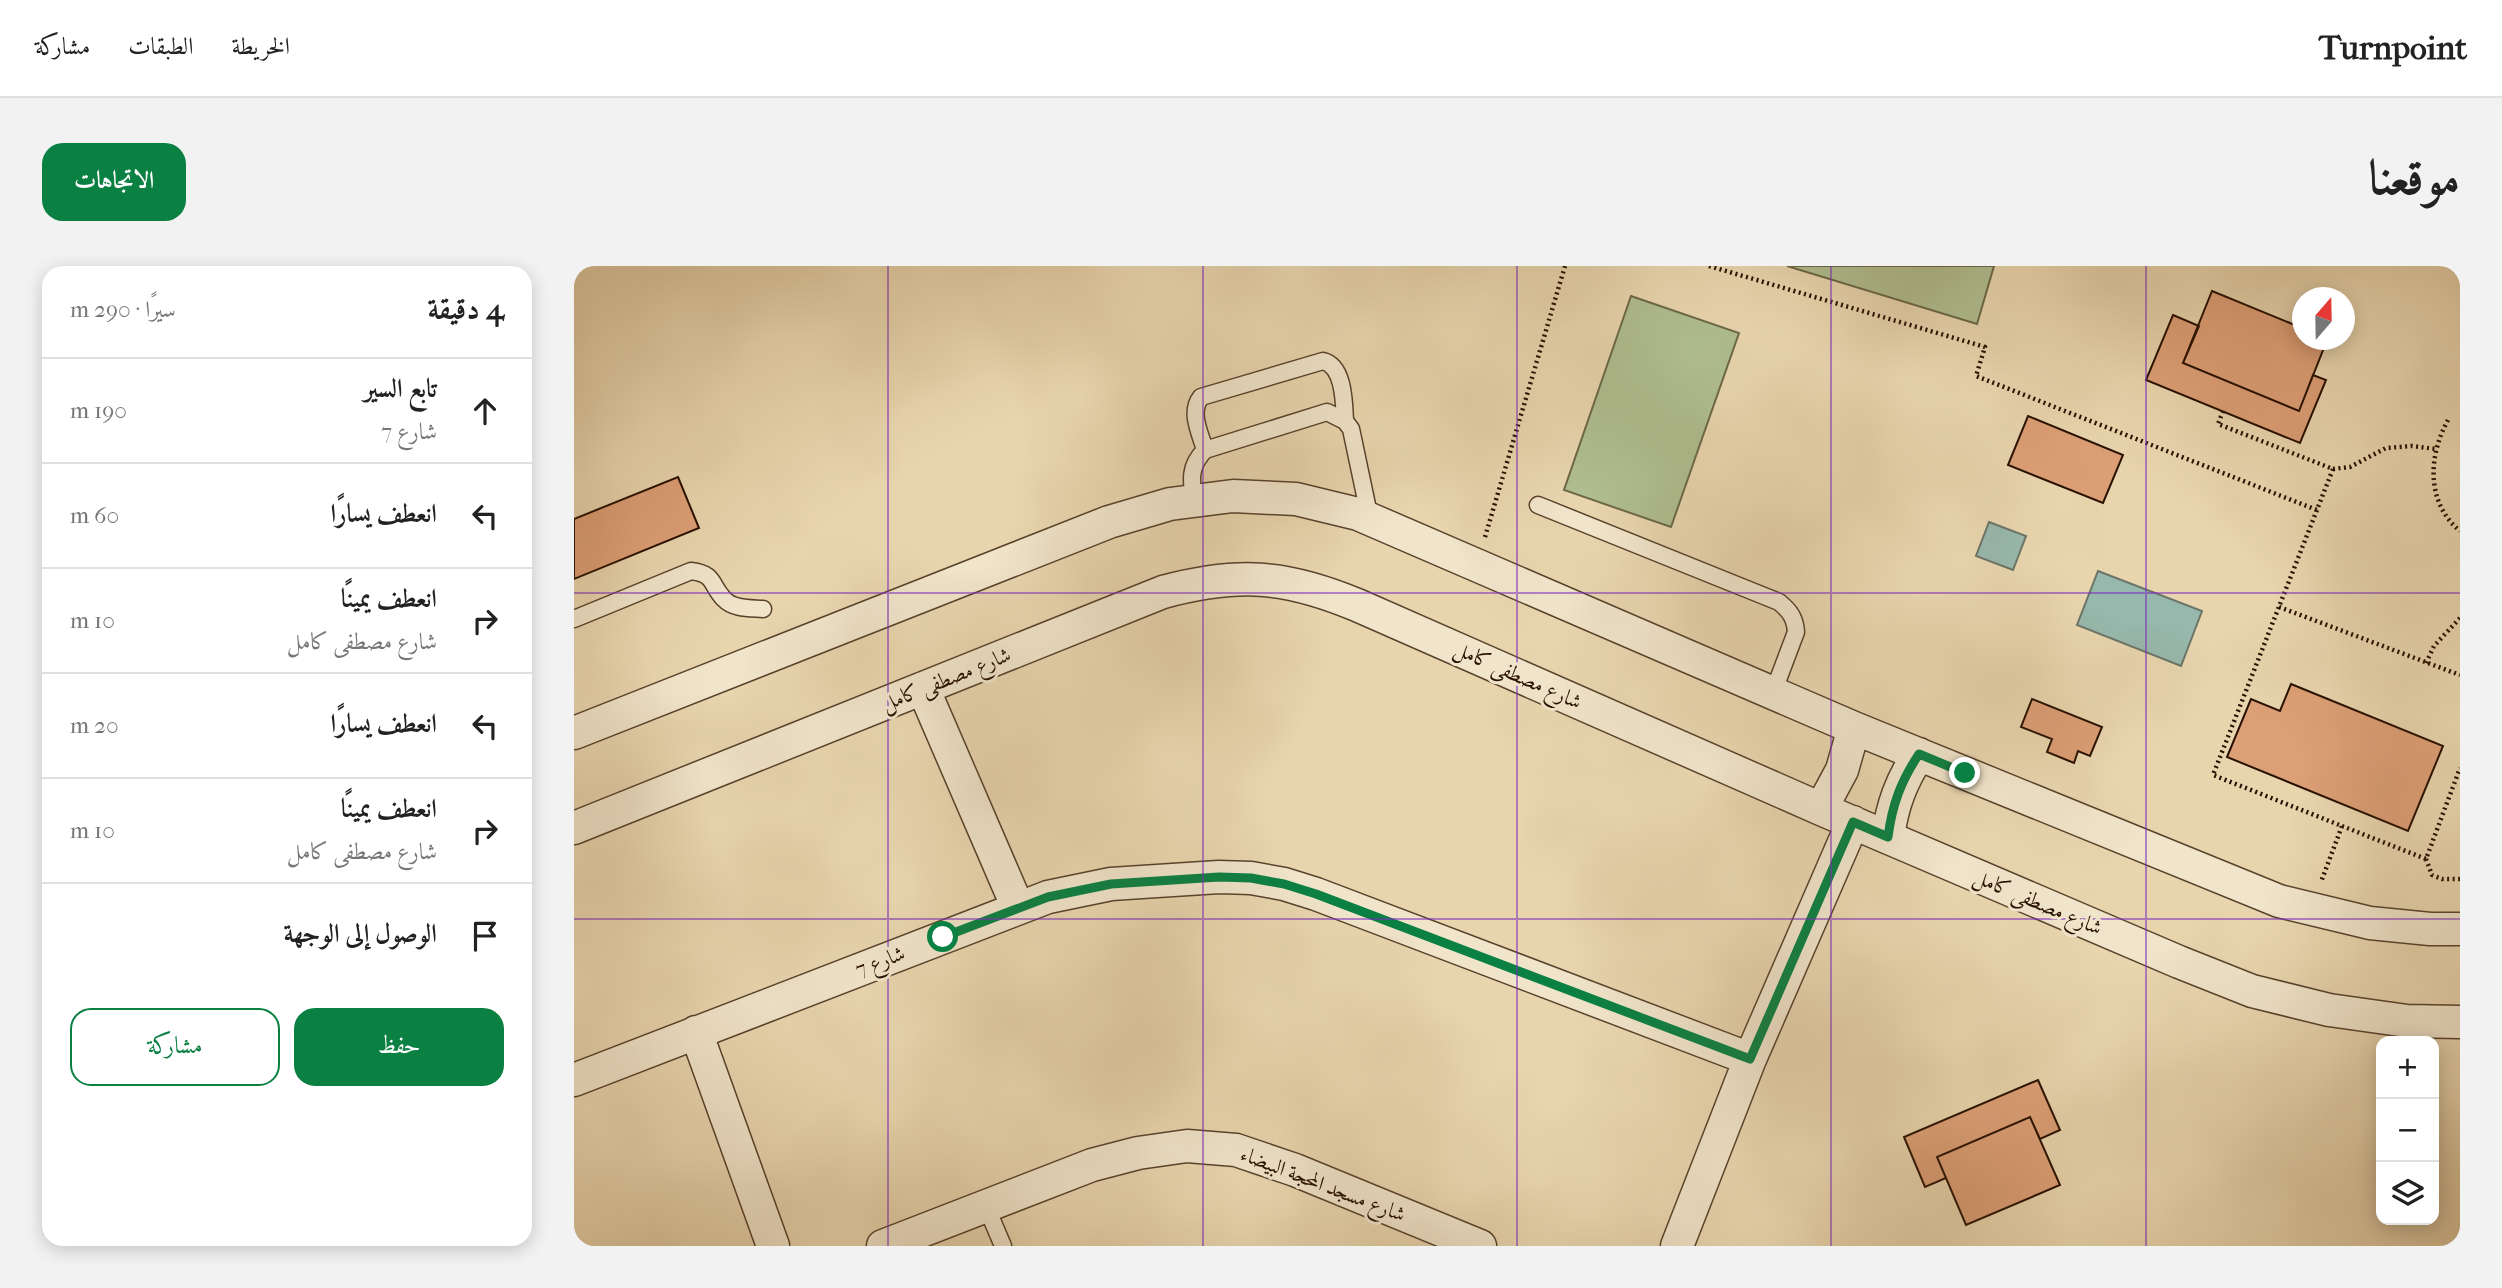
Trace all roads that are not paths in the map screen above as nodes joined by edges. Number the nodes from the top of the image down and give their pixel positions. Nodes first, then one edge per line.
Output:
1 (1345, 421) junction
2 (1205, 450) junction
3 (1194, 501) junction
4 (1538, 505) dead end
5 (1370, 519) junction
6 (763, 609) dead end
7 (574, 618) edge
8 (923, 688) junction
9 (1773, 693) junction
10 (1854, 728) junction
11 (574, 733) edge
12 (1919, 754) junction
13 (1821, 808) junction
14 (1853, 822) junction
15 (574, 828) edge
16 (1888, 837) junction
17 (1018, 908) junction
18 (2460, 929) edge
19 (2460, 1022) edge
20 (695, 1032) junction
21 (1750, 1059) junction
22 (574, 1080) edge
23 (986, 1206) junction
24 (773, 1246) edge
25 (883, 1246) edge
26 (1003, 1246) edge
27 (1480, 1246) edge
28 (1677, 1246) edge

1 - 2 lane
1 - 2 lane
1 - 5 lane
2 - 3 lane
3 - 5 street
3 - 11 street
4 - 9 lane
5 - 9 street
6 - 7 lane
8 - 13 street, شارع مصطفى كامل
8 - 15 street, شارع مصطفى كامل
8 - 17 street
9 - 10 street
10 - 12 street
10 - 13 street
12 - 16 street
12 - 18 street
13 - 14 street, شارع مصطفى كامل
14 - 16 street, شارع مصطفى كامل
14 - 21 street
16 - 19 street, شارع مصطفى كامل
17 - 20 street, شارع 7
17 - 21 street, شارع 7
20 - 22 street, شارع 7
20 - 24 street
21 - 28 street
23 - 25 street, شارع مسجد المحجة البيضاء
23 - 26 lane
23 - 27 street, شارع مسجد المحجة البيضاء

